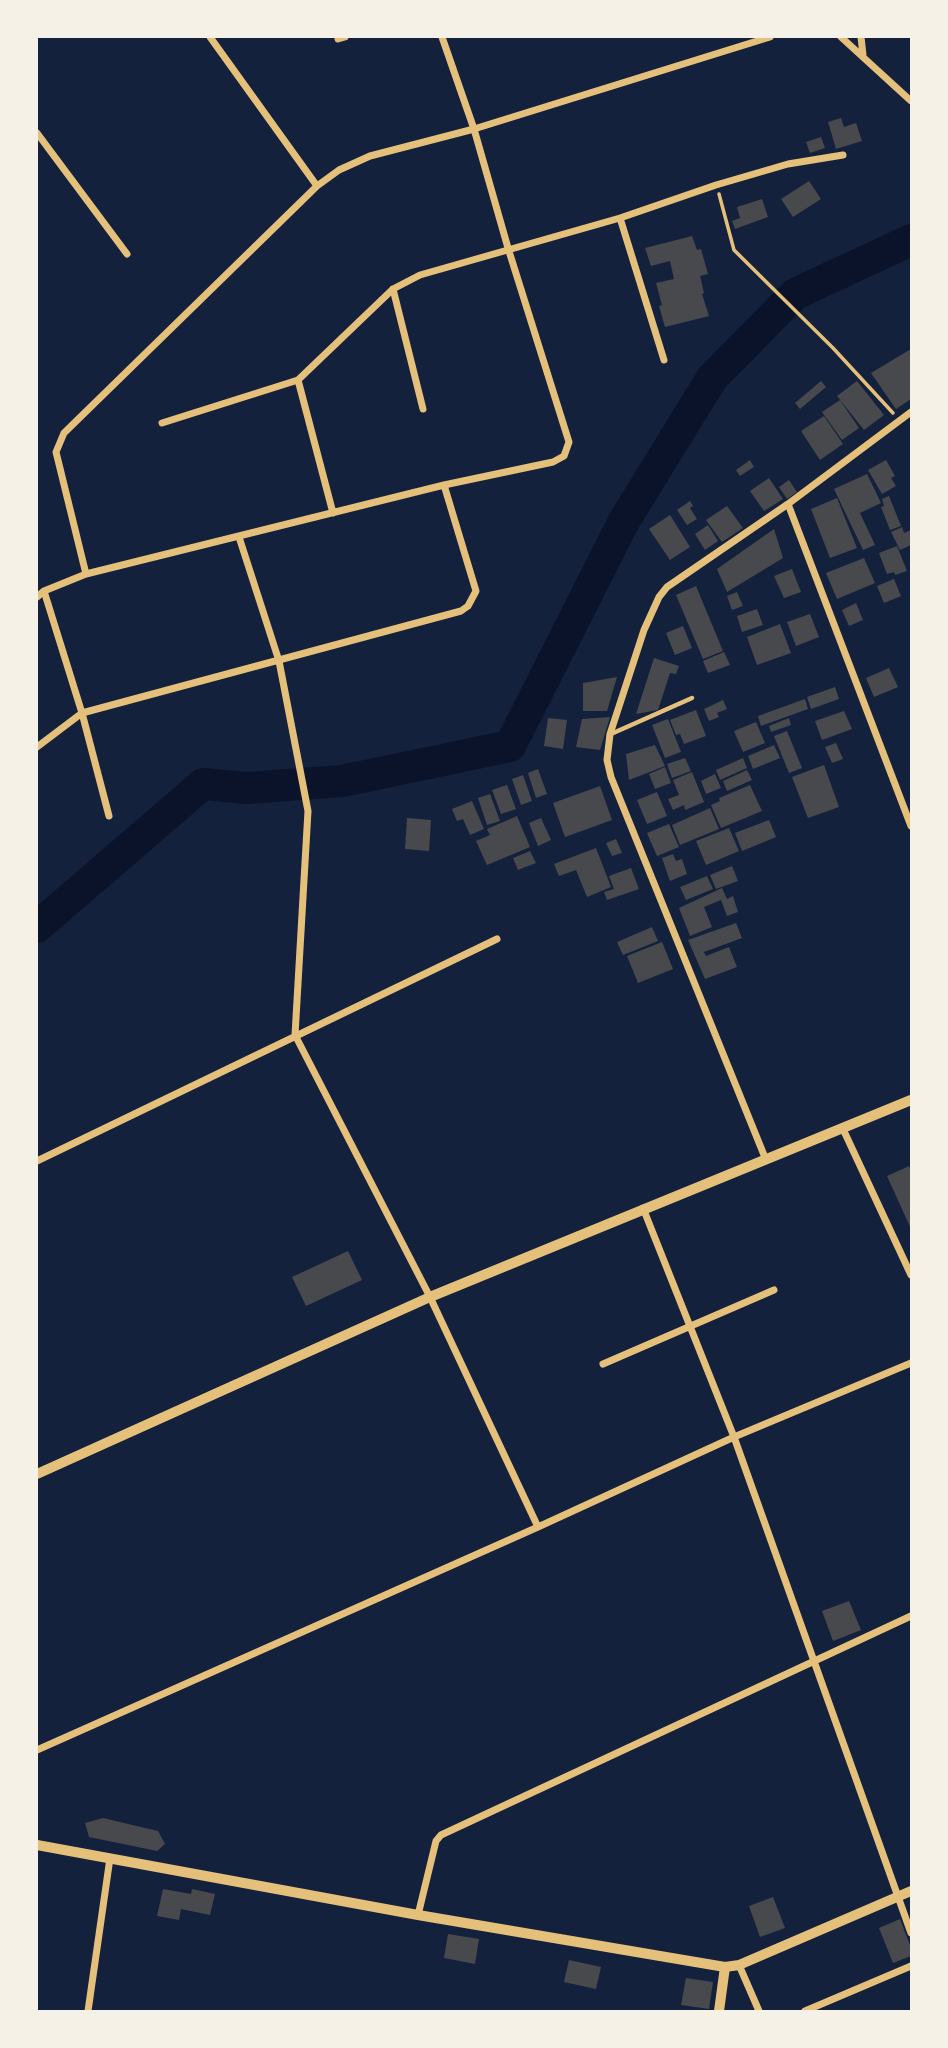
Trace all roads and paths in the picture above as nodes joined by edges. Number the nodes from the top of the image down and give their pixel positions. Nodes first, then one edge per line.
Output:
1 (209, 37) edge
2 (442, 37) edge
3 (770, 37) edge
4 (841, 37) edge
5 (861, 37) edge
6 (863, 55) junction
7 (911, 101) edge
8 (474, 129) junction
9 (37, 134) edge
10 (843, 155) dead end
11 (716, 185) junction
12 (317, 186) junction
13 (620, 218) junction
14 (508, 248) junction
15 (127, 254) dead end
16 (393, 289) junction
17 (664, 360) dead end
18 (298, 380) junction
19 (424, 409) dead end
20 (911, 412) edge
21 (899, 420) junction
22 (162, 423) dead end
23 (444, 485) junction
24 (788, 505) junction
25 (333, 513) junction
26 (239, 537) junction
27 (86, 574) junction
28 (40, 594) edge
29 (279, 661) junction
30 (692, 698) dead end
31 (82, 713) junction
32 (611, 734) junction
33 (37, 747) edge
34 (109, 816) dead end
35 (911, 826) edge
36 (497, 939) dead end
37 (295, 1035) junction
38 (911, 1100) edge
39 (843, 1129) junction
40 (766, 1160) junction
41 (37, 1161) edge
42 (643, 1208) junction
43 (911, 1275) edge
44 (774, 1290) dead end
45 (430, 1297) junction
46 (691, 1324) junction
47 (911, 1363) edge
48 (603, 1364) dead end
49 (734, 1437) junction
50 (37, 1474) edge
51 (538, 1527) junction
52 (911, 1616) edge
53 (813, 1660) junction
54 (37, 1750) edge
55 (37, 1845) edge
56 (110, 1858) junction
57 (911, 1891) edge
58 (898, 1897) junction
59 (418, 1915) junction
60 (911, 1933) edge
61 (739, 1965) junction
62 (911, 1966) edge
63 (725, 1967) junction
64 (88, 2011) edge
65 (719, 2011) edge
66 (759, 2011) edge
67 (805, 2011) edge

1 - 12 street
2 - 8 street
3 - 8 street
4 - 6 street
5 - 6 street
6 - 7 street
8 - 12 street
8 - 14 street
9 - 15 street
10 - 11 street
11 - 13 street
11 - 21 path
12 - 27 street
13 - 14 street
13 - 17 street
14 - 16 street
14 - 23 street
16 - 18 street
16 - 19 street
18 - 22 street
18 - 25 street
20 - 21 street
21 - 24 street
23 - 25 street
23 - 29 street
24 - 32 street
24 - 35 street
25 - 26 street
26 - 27 street
26 - 29 street
27 - 28 street
28 - 31 street
29 - 31 street
29 - 37 street
30 - 32 lane
31 - 33 street
31 - 34 street
32 - 40 street
36 - 37 street
37 - 41 street
37 - 45 street
38 - 39 street
39 - 40 street
39 - 43 street
40 - 42 street
42 - 45 street
42 - 46 street
44 - 46 street
45 - 50 street
45 - 51 street
46 - 48 street
46 - 49 street
47 - 49 street
49 - 51 street
49 - 53 street
51 - 54 street
52 - 53 street
53 - 58 street
53 - 59 street
55 - 56 street
56 - 59 street
56 - 64 street
57 - 58 street
58 - 60 street
58 - 61 street
59 - 63 street
61 - 63 street
61 - 66 street
62 - 67 street
63 - 65 street

